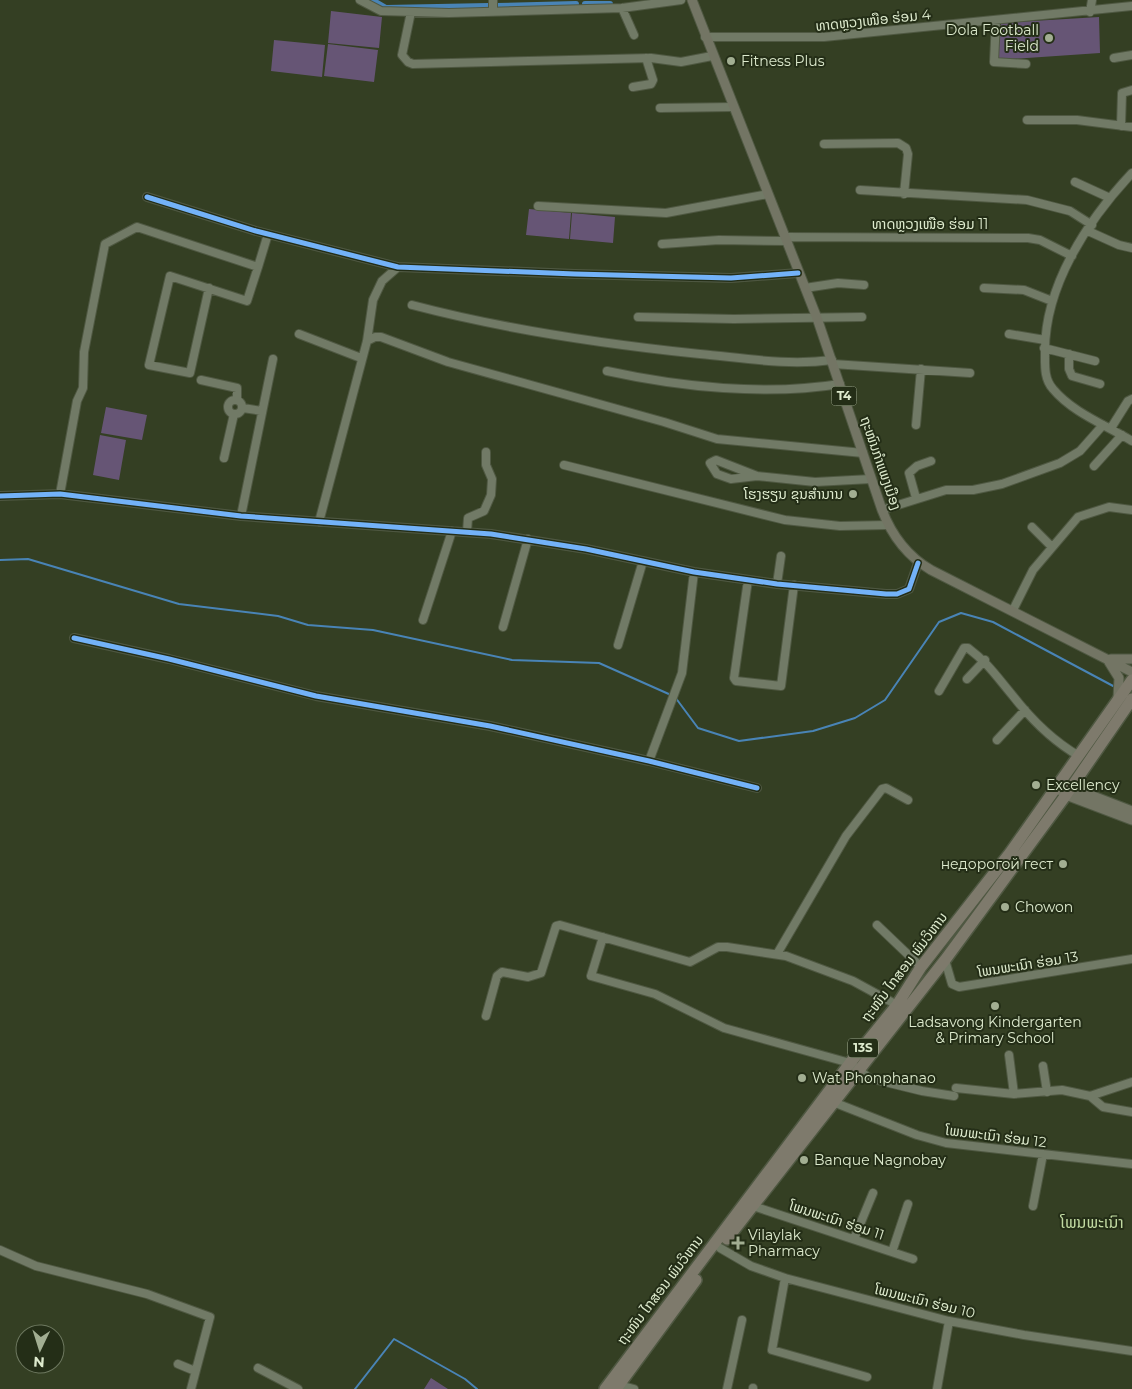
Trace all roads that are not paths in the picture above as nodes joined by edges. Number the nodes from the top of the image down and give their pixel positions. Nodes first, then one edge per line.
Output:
1 (360, 0) edge
2 (493, 0) edge
3 (681, 0) edge
4 (692, 0) edge
5 (1092, 0) edge
6 (1132, 6) edge
7 (622, 8) junction
8 (411, 12) junction
9 (493, 12) junction
10 (1090, 12) junction
11 (996, 20) junction
12 (634, 35) dead end
13 (705, 37) junction
14 (1132, 55) edge
15 (712, 56) junction
16 (646, 58) junction
17 (1114, 58) dead end
18 (1026, 64) dead end
19 (633, 87) dead end
20 (1132, 90) edge
21 (733, 107) junction
22 (660, 108) dead end
23 (1027, 120) dead end
24 (1121, 126) junction
25 (1132, 128) edge
26 (824, 144) dead end
27 (1132, 173) edge
28 (1075, 182) dead end
29 (860, 190) dead end
30 (768, 194) junction
31 (904, 194) junction
32 (147, 197) dead end
33 (1110, 198) junction
34 (538, 206) dead end
35 (1090, 228) junction
36 (268, 234) junction
37 (786, 239) junction
38 (662, 244) dead end
39 (1132, 248) edge
40 (1072, 256) junction
41 (258, 267) junction
42 (398, 267) junction
43 (798, 273) junction
44 (864, 285) dead end
45 (209, 288) junction
46 (805, 288) junction
47 (984, 288) dead end
48 (1052, 301) junction
49 (412, 305) dead end
50 (862, 316) dead end
51 (638, 317) dead end
52 (817, 318) junction
53 (299, 334) dead end
54 (1009, 334) dead end
55 (367, 341) junction
56 (1045, 344) junction
57 (1069, 354) junction
58 (361, 358) junction
59 (272, 359) dead end
60 (1096, 361) dead end
61 (832, 362) junction
62 (921, 369) junction
63 (607, 371) dead end
64 (970, 373) dead end
65 (201, 380) dead end
66 (840, 384) junction
67 (1100, 384) dead end
68 (1132, 399) edge
69 (236, 400) junction
70 (243, 408) junction
71 (262, 411) junction
72 (234, 414) junction
73 (916, 425) dead end
74 (1107, 426) junction
75 (1122, 435) junction
76 (1132, 441) edge
77 (486, 452) dead end
78 (863, 453) junction
79 (224, 458) dead end
80 (931, 461) dead end
81 (564, 465) dead end
82 (1094, 466) dead end
83 (757, 476) junction
84 (871, 479) junction
85 (60, 494) junction
86 (0, 496) edge
87 (916, 498) junction
88 (882, 510) junction
89 (1132, 510) edge
90 (241, 516) junction
91 (319, 522) junction
92 (888, 525) junction
93 (1032, 528) dead end
94 (452, 531) junction
95 (467, 532) junction
96 (528, 538) junction
97 (1051, 546) junction
98 (781, 556) dead end
99 (643, 561) junction
100 (918, 562) junction
101 (694, 572) junction
102 (748, 580) junction
103 (777, 584) junction
104 (794, 585) junction
105 (1013, 610) junction
106 (423, 620) dead end
107 (503, 627) dead end
108 (74, 638) dead end
109 (618, 645) dead end
110 (1106, 658) junction
111 (1132, 659) edge
112 (985, 660) junction
113 (1128, 678) edge
114 (967, 679) dead end
115 (939, 691) dead end
116 (1132, 699) edge
117 (1119, 704) junction
118 (1025, 710) junction
119 (996, 740) dead end
120 (1079, 756) junction
121 (648, 761) junction
122 (757, 788) dead end
123 (1064, 789) junction
124 (908, 800) dead end
125 (1132, 811) edge
126 (1132, 820) edge
127 (877, 925) dead end
128 (603, 937) junction
129 (777, 954) junction
130 (1132, 959) edge
131 (945, 960) junction
132 (921, 967) junction
133 (897, 1005) junction
134 (486, 1016) dead end
135 (1009, 1055) dead end
136 (1043, 1066) dead end
137 (854, 1067) junction
138 (1132, 1082) edge
139 (1047, 1092) junction
140 (1014, 1094) junction
141 (1090, 1096) junction
142 (833, 1102) junction
143 (1132, 1112) edge
144 (1043, 1154) junction
145 (1132, 1164) edge
146 (873, 1193) dead end
147 (908, 1204) dead end
148 (753, 1206) junction
149 (1033, 1206) dead end
150 (854, 1239) junction
151 (720, 1248) junction
152 (0, 1250) edge
153 (892, 1252) junction
154 (914, 1259) dead end
155 (785, 1278) junction
156 (742, 1320) dead end
157 (949, 1321) junction
158 (1132, 1351) edge
159 (178, 1364) dead end
160 (258, 1368) dead end
161 (195, 1371) junction
162 (867, 1377) dead end
163 (282, 1381) junction
164 (617, 1387) edge
165 (191, 1389) edge
166 (279, 1389) edge
167 (298, 1389) edge
168 (605, 1389) edge
169 (634, 1389) edge
170 (727, 1389) edge
171 (937, 1389) edge

1 - 8 street
2 - 9 street
3 - 7 street
4 - 13 main road, ຖະໜົນກຳແພງເມືອງ / T4
5 - 10 street
6 - 10 street, ທາດຫຼວງເໜືອ ຮ່ອມ 4
7 - 9 street
7 - 12 street
8 - 9 street
8 - 16 street
10 - 11 street, ທາດຫຼວງເໜືອ ຮ່ອມ 4
11 - 13 street, ທາດຫຼວງເໜືອ ຮ່ອມ 4
11 - 18 street
13 - 15 main road, ຖະໜົນກຳແພງເມືອງ / T4
14 - 17 street
15 - 16 street
15 - 21 main road, ຖະໜົນກຳແພງເມືອງ / T4
16 - 19 street
20 - 24 street
21 - 22 street
21 - 30 main road, ຖະໜົນກຳແພງເມືອງ / T4
23 - 24 street
24 - 25 street
26 - 31 street
27 - 33 street
28 - 33 street
29 - 31 street
30 - 34 street
30 - 37 main road, ຖະໜົນກຳແພງເມືອງ / T4
31 - 35 street
32 - 36 street
33 - 35 street
35 - 39 street
35 - 40 street
36 - 41 street
36 - 42 street
37 - 38 street, ທາດຫຼວງເໜືອ ຮ່ອມ 11
37 - 40 street, ທາດຫຼວງເໜືອ ຮ່ອມ 11
37 - 43 main road, ຖະໜົນກຳແພງເມືອງ / T4
40 - 48 street
41 - 45 street
41 - 85 street
42 - 43 street
42 - 55 street
43 - 46 main road, ຖະໜົນກຳແພງເມືອງ / T4
44 - 46 street
45 - 45 street
46 - 52 main road, ຖະໜົນກຳແພງເມືອງ / T4
47 - 48 street
48 - 56 street
49 - 61 street
50 - 52 street
51 - 52 street
52 - 61 main road, ຖະໜົນກຳແພງເມືອງ / T4
53 - 58 street
54 - 56 street
55 - 58 street
55 - 78 street
56 - 57 street
56 - 74 street
57 - 60 street
57 - 67 street
58 - 91 street
59 - 71 street
61 - 62 street
61 - 66 main road, ຖະໜົນກຳແພງເມືອງ / T4
62 - 64 street
62 - 73 street
63 - 66 street
65 - 69 street
66 - 78 main road, ຖະໜົນກຳແພງເມືອງ / T4
68 - 74 street
69 - 70 street
69 - 72 street
70 - 71 street
70 - 72 street
71 - 90 street
72 - 79 street
74 - 75 street
74 - 87 street
75 - 76 street
75 - 82 street
77 - 95 street
78 - 84 main road, ຖະໜົນກຳແພງເມືອງ / T4
80 - 87 street
81 - 92 street
83 - 83 street
83 - 84 street
84 - 88 main road, ຖະໜົນກຳແພງເມືອງ / T4
85 - 86 street
85 - 90 street
87 - 88 street
88 - 92 main road, ຖະໜົນກຳແພງເມືອງ / T4
89 - 97 street
90 - 91 street
91 - 94 street
92 - 100 main road, ຖະໜົນກຳແພງເມືອງ / T4
93 - 97 street
94 - 95 street
94 - 106 street
95 - 96 street
96 - 99 street
96 - 107 street
97 - 105 street
98 - 103 street
99 - 101 street
99 - 109 street
100 - 104 street
100 - 105 main road, ຖະໜົນກຳແພງເມືອງ / T4
101 - 102 street
101 - 121 street
102 - 103 street
102 - 104 street
103 - 104 street
105 - 110 main road, ຖະໜົນກຳແພງເມືອງ / T4
108 - 121 street
110 - 111 main road
110 - 113 main road, ຖະໜົນກຳແພງເມືອງ / T4
110 - 113 main road
112 - 114 street
112 - 115 street
112 - 118 street
113 - 117 highway, ຖະໜົນ ໄກສອນ ພົມວິຫານ / 13S
116 - 117 highway, ຖະໜົນ ໄກສອນ ພົມວິຫານ / 13S
117 - 120 highway, ຖະໜົນ ໄກສອນ ພົມວິຫານ / 13S
117 - 123 highway, ຖະໜົນ ໄກສອນ ພົມວິຫານ / 13S
118 - 119 street
118 - 120 street
120 - 123 highway, ຖະໜົນ ໄກສອນ ພົມວິຫານ / 13S
121 - 122 street
123 - 125 main road
123 - 126 main road
123 - 131 highway, ຖະໜົນ ໄກສອນ ພົມວິຫານ / 13S
123 - 132 highway, ຖະໜົນ ໄກສອນ ພົມວິຫານ / 13S
124 - 129 street
127 - 132 street
128 - 129 street
128 - 134 street
128 - 137 street
129 - 133 street
130 - 131 street, ໂພນພະເນົາ ຮ່ອມ 13
131 - 137 highway, ຖະໜົນ ໄກສອນ ພົມວິຫານ / 13S
132 - 133 highway, ຖະໜົນ ໄກສອນ ພົມວິຫານ / 13S
133 - 137 highway, ຖະໜົນ ໄກສອນ ພົມວິຫານ / 13S
135 - 140 street
136 - 139 street
137 - 140 street
137 - 142 highway, ຖະໜົນ ໄກສອນ ພົມວິຫານ / 13S
137 - 168 highway, ຖະໜົນ ໄກສອນ ພົມວິຫານ / 13S
138 - 141 street
139 - 140 street
139 - 141 street
141 - 143 street
142 - 144 street, ໂພນພະເນົາ ຮ່ອມ 12
142 - 148 highway, ຖະໜົນ ໄກສອນ ພົມວິຫານ / 13S
144 - 145 street, ໂພນພະເນົາ ຮ່ອມ 12
144 - 149 street
146 - 150 street
147 - 153 street
148 - 150 street, ໂພນພະເນົາ ຮ່ອມ 11
148 - 151 highway, ຖະໜົນ ໄກສອນ ພົມວິຫານ / 13S
150 - 153 street, ໂພນພະເນົາ ຮ່ອມ 11
151 - 155 street, ໂພນພະເນົາ ຮ່ອມ 10
151 - 164 highway, ຖະໜົນ ໄກສອນ ພົມວິຫານ / 13S
152 - 161 street
153 - 154 street, ໂພນພະເນົາ ຮ່ອມ 11
155 - 157 street, ໂພນພະເນົາ ຮ່ອມ 10
155 - 162 street
156 - 170 street
157 - 158 street, ໂພນພະເນົາ ຮ່ອມ 10
157 - 171 street
159 - 161 street
160 - 163 street
161 - 165 street
163 - 166 street
163 - 167 street
164 - 169 street

